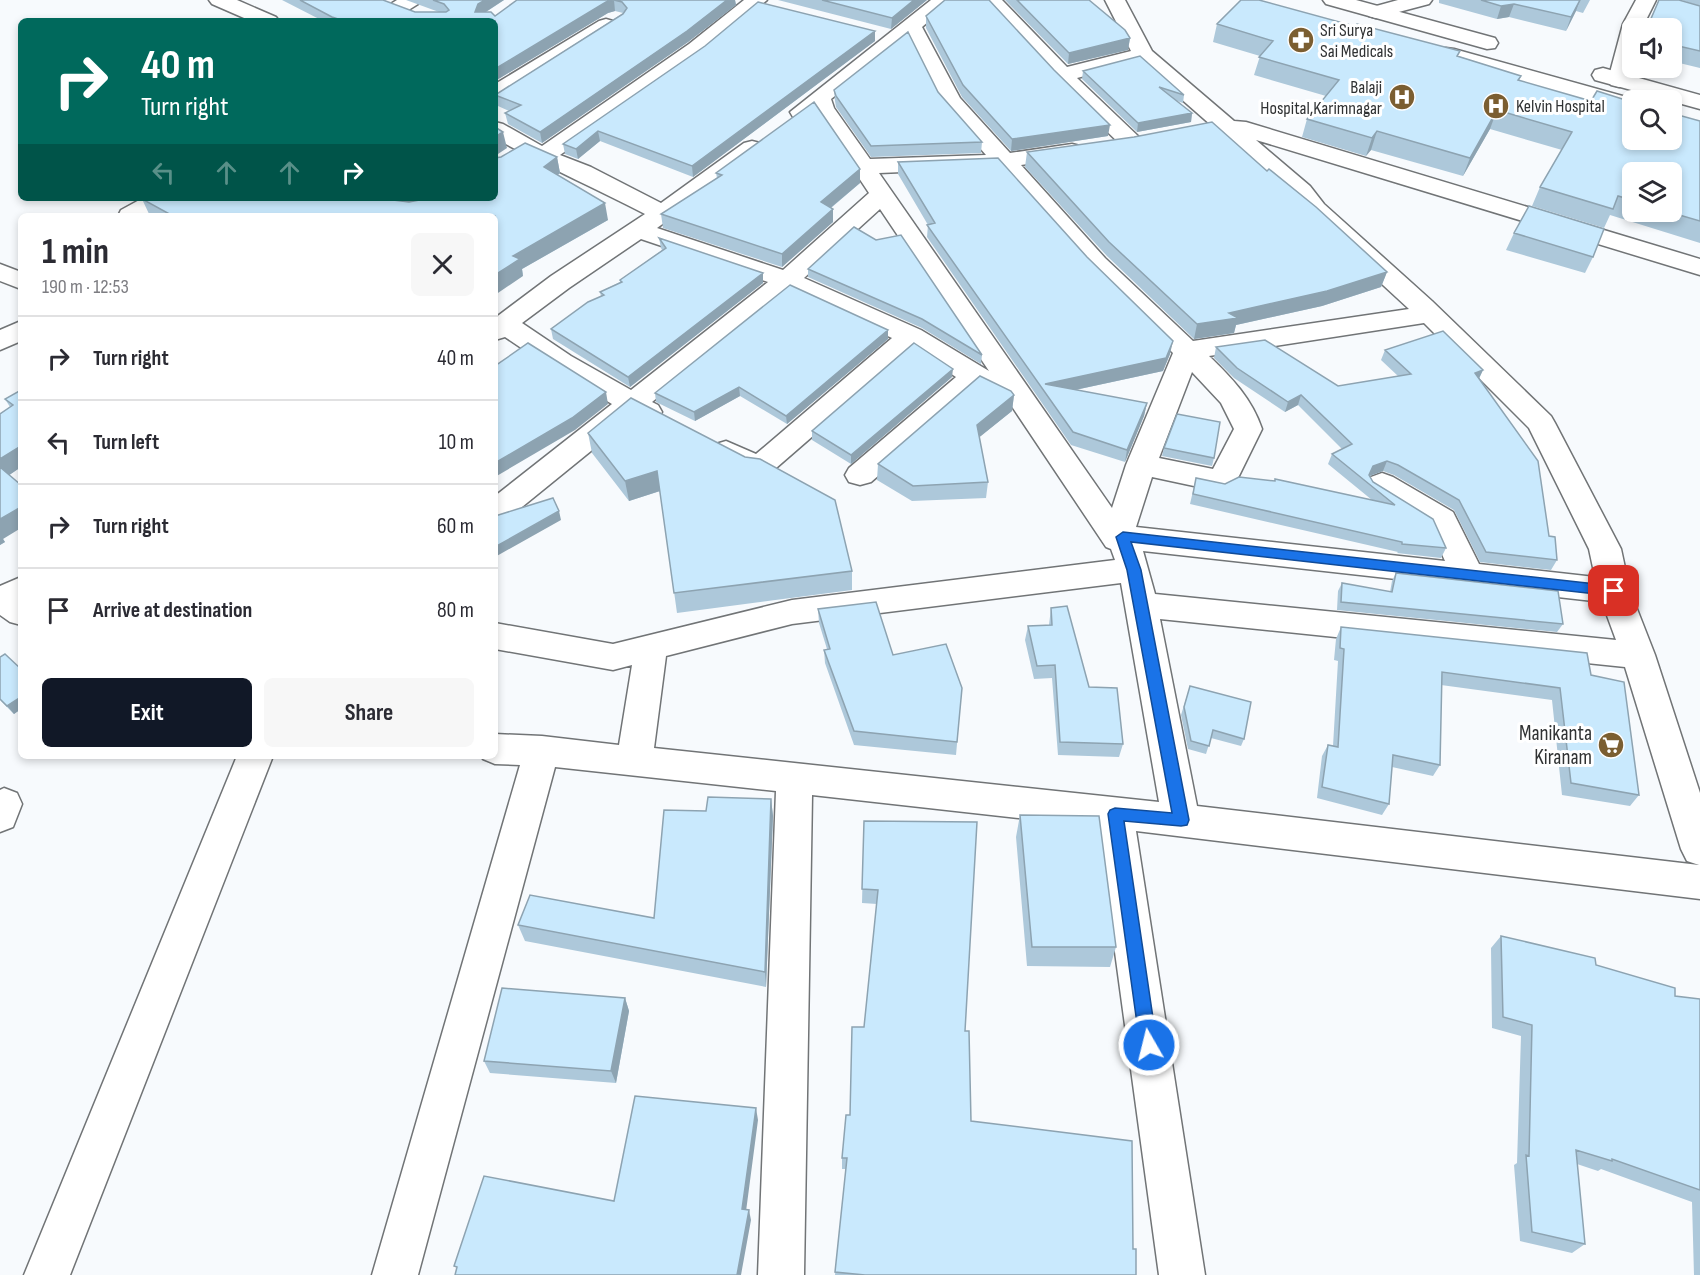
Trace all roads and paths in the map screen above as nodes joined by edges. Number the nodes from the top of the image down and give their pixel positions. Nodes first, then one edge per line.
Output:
1 (219, 0) edge
2 (944, 0) edge
3 (991, 0) edge
4 (1115, 0) edge
5 (1333, 0) edge
6 (1422, 0) edge
7 (1654, 1) edge
8 (757, 3) edge
9 (402, 5) edge
10 (1376, 12) junction
11 (262, 18) edge
12 (382, 18) edge
13 (616, 19) edge
14 (895, 32) junction
15 (1424, 48) edge
16 (1508, 49) dead end
17 (1143, 54) junction
18 (1586, 70) dead end
19 (1062, 75) junction
20 (1619, 80) junction
21 (498, 92) edge
22 (820, 99) junction
23 (1700, 102) edge
24 (1622, 103) edge
25 (1227, 124) junction
26 (1195, 130) edge
27 (498, 131) edge
28 (536, 152) junction
29 (1003, 160) junction
30 (504, 162) edge
31 (864, 166) junction
32 (882, 194) junction
33 (156, 201) edge
34 (134, 213) edge
35 (663, 213) junction
36 (638, 230) junction
37 (1700, 267) edge
38 (0, 272) edge
39 (18, 280) edge
40 (787, 280) junction
41 (1430, 314) junction
42 (500, 328) edge
43 (18, 332) edge
44 (911, 336) junction
45 (0, 341) edge
46 (1187, 351) junction
47 (975, 376) junction
48 (1022, 399) junction
49 (631, 404) junction
50 (673, 425) edge
51 (705, 441) edge
52 (1141, 465) junction
53 (860, 475) dead end
54 (1382, 484) dead end
55 (498, 510) edge
56 (1120, 538) junction
57 (1134, 570) junction
58 (1467, 573) junction
59 (1614, 591) junction
60 (1139, 605) junction
61 (498, 637) edge
62 (651, 648) junction
63 (1638, 655) junction
64 (498, 749) edge
65 (542, 751) junction
66 (254, 759) edge
67 (634, 761) junction
68 (794, 779) junction
69 (1692, 805) edge
70 (1115, 814) junction
71 (1181, 820) junction
72 (1700, 849) edge
73 (1700, 882) edge
74 (47, 1275) edge
75 (395, 1275) edge
76 (781, 1275) edge
77 (1182, 1275) edge

1 - 11 main road
2 - 14 main road
3 - 19 main road
4 - 17 main road
5 - 10 main road
6 - 10 main road
7 - 20 main road
8 - 28 main road
9 - 12 main road
10 - 16 main road
13 - 21 main road
14 - 22 main road
14 - 29 main road
15 - 24 main road
17 - 19 main road
17 - 25 main road
18 - 20 main road
19 - 29 main road
20 - 23 main road
22 - 31 main road
22 - 35 main road
25 - 26 main road
25 - 37 main road
25 - 41 main road
27 - 28 main road
28 - 30 main road
28 - 35 main road
29 - 31 main road
29 - 46 main road
31 - 32 main road
32 - 40 main road
32 - 48 main road
33 - 34 main road
35 - 36 main road
36 - 40 main road
36 - 42 main road
38 - 39 main road
40 - 44 main road
40 - 49 main road
41 - 46 main road
41 - 59 main road
42 - 49 main road
43 - 45 main road
44 - 47 main road
44 - 51 main road
46 - 52 main road
46 - 52 main road
47 - 48 main road
47 - 53 main road
48 - 56 main road
49 - 50 main road
49 - 55 main road
52 - 56 main road
54 - 58 main road
56 - 57 main road
56 - 58 main road
57 - 60 main road
57 - 62 main road
58 - 59 main road
59 - 63 main road
60 - 63 main road
60 - 71 main road
61 - 62 main road
62 - 67 main road
63 - 69 main road
64 - 65 main road
65 - 67 main road
65 - 75 main road
66 - 74 main road
67 - 68 main road
68 - 70 main road
68 - 76 main road
69 - 72 main road
70 - 71 main road
70 - 77 main road
71 - 73 main road

